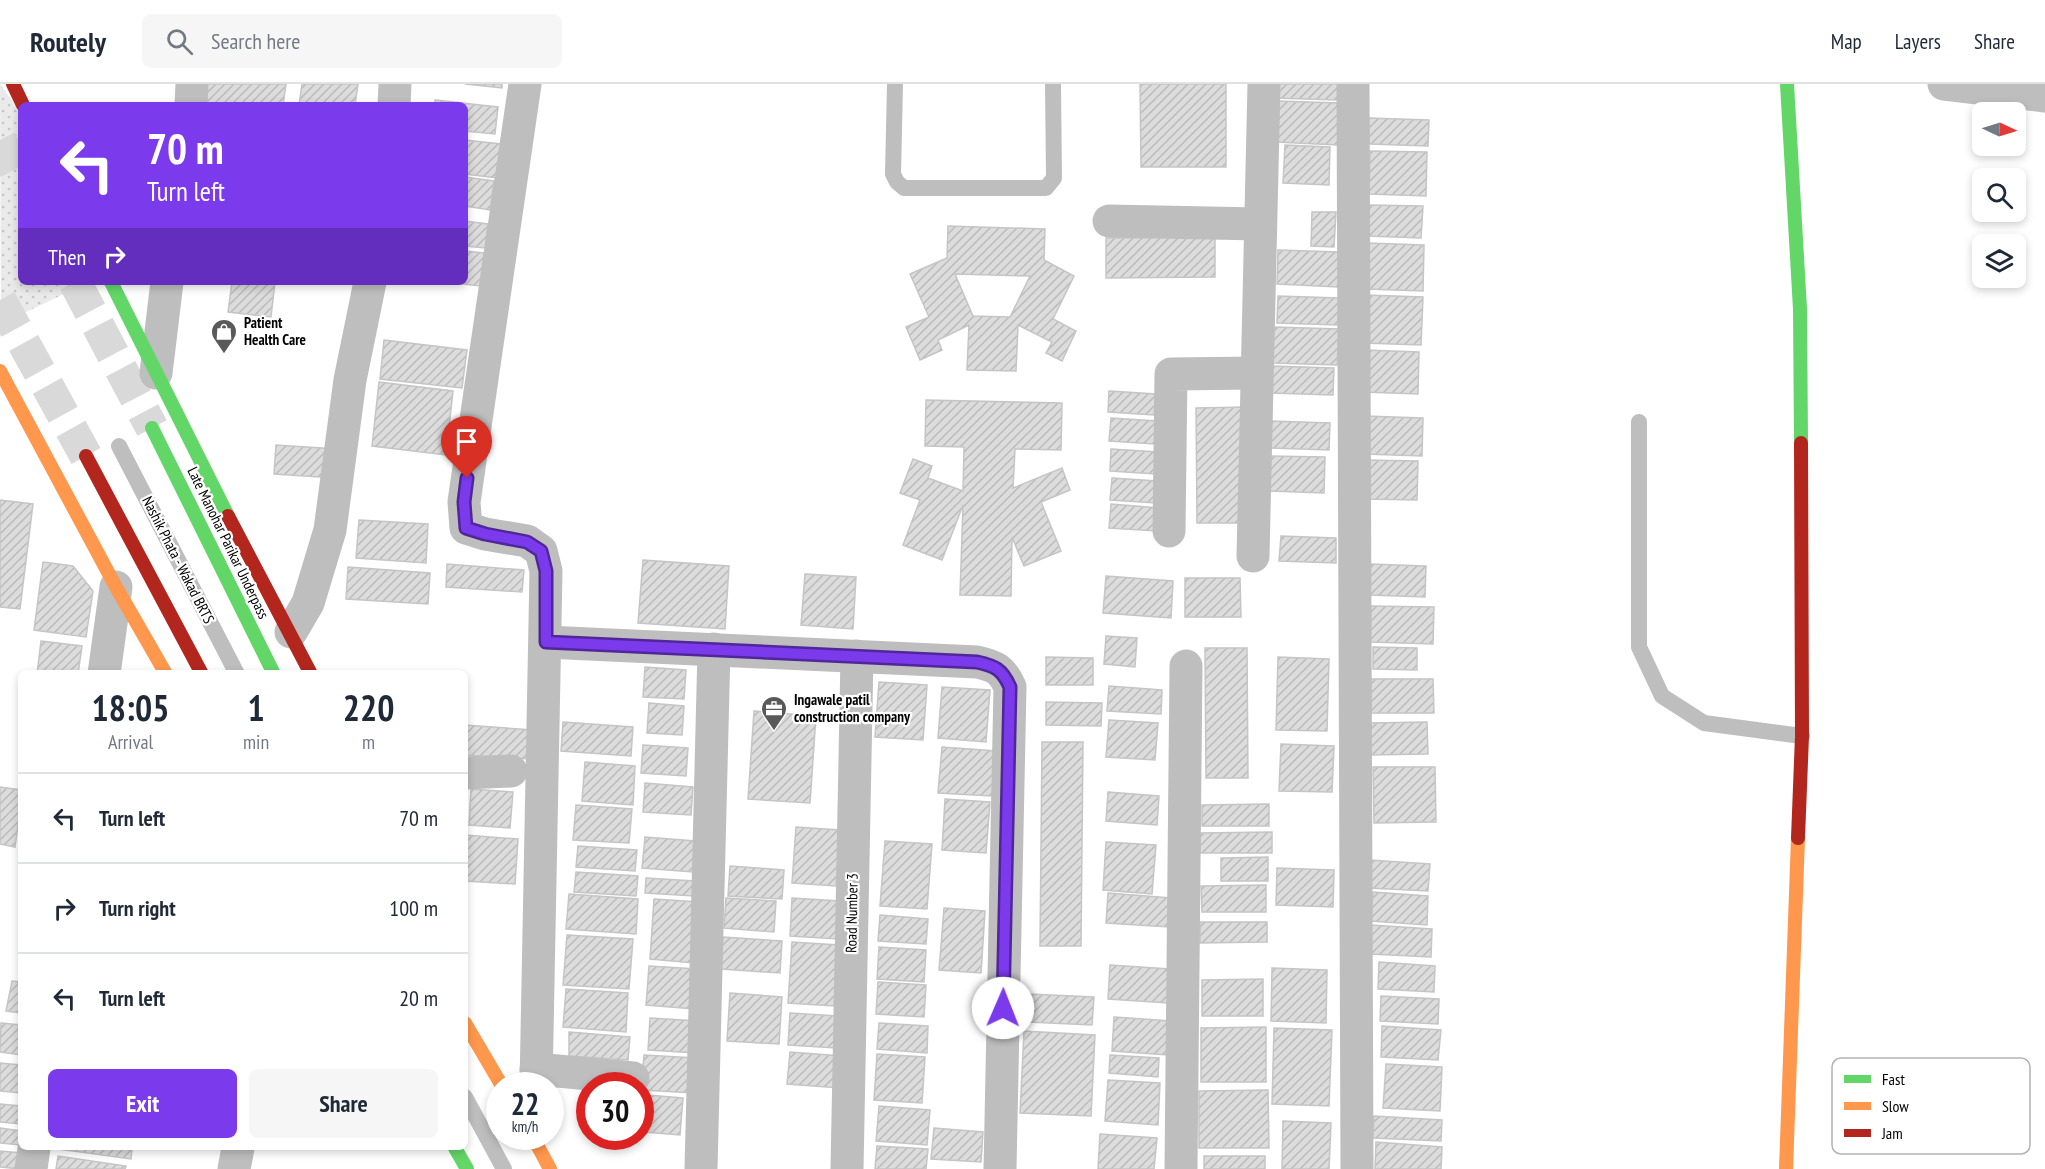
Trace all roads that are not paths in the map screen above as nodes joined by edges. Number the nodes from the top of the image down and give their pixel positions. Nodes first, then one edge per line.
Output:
1 (13, 84) edge
2 (192, 84) edge
3 (395, 84) edge
4 (525, 84) edge
5 (895, 84) edge
6 (1053, 84) edge
7 (1264, 84) edge
8 (1353, 84) edge
9 (1787, 84) edge
10 (1944, 84) edge
11 (2045, 96) edge
12 (22, 102) edge
13 (191, 102) edge
14 (393, 102) edge
15 (1109, 221) dead end
16 (1260, 224) junction
17 (112, 285) edge
18 (167, 285) edge
19 (369, 285) edge
20 (0, 371) edge
21 (156, 373) junction
22 (1256, 374) junction
23 (1639, 422) dead end
24 (152, 428) tunnel mouth
25 (119, 446) dead end
26 (86, 456) tunnel mouth
27 (1169, 531) dead end
28 (1252, 556) dead end
29 (116, 587) junction
30 (291, 632) junction
31 (546, 642) junction
32 (714, 649) junction
33 (857, 656) junction
34 (1186, 666) dead end
35 (105, 670) edge
36 (164, 670) edge
37 (200, 670) edge
38 (235, 670) edge
39 (272, 670) edge
40 (309, 670) edge
41 (1802, 736) junction
42 (511, 771) dead end
43 (468, 773) edge
44 (468, 1028) edge
45 (494, 1072) edge
46 (536, 1072) edge
47 (468, 1103) edge
48 (34, 1150) edge
49 (238, 1150) edge
50 (456, 1150) edge
51 (540, 1150) edge
52 (31, 1169) edge
53 (234, 1169) edge
54 (467, 1169) edge
55 (504, 1169) edge
56 (550, 1169) edge
57 (701, 1169) edge
58 (847, 1169) edge
59 (1000, 1169) edge
60 (1181, 1169) edge
61 (1357, 1169) edge
62 (1786, 1169) edge

1 - 12 main road
2 - 13 street
3 - 14 street
4 - 31 street
5 - 6 lane
7 - 16 street
8 - 61 street
9 - 41 main road
10 - 11 street
15 - 16 street
16 - 22 street
17 - 21 main road
18 - 21 street
19 - 30 street
20 - 29 main road
21 - 30 main road
22 - 27 street
22 - 28 street
23 - 41 lane
24 - 39 main road, Late Manohar Parikar Underpass
25 - 38 lane, Nashik Phata - Wakad BRTS
26 - 37 main road
29 - 35 street
29 - 36 main road
30 - 40 main road
31 - 32 street
31 - 46 street
32 - 33 street
32 - 57 street
33 - 58 street, Road Number 3
33 - 59 street
34 - 60 street
41 - 62 main road
42 - 43 street
44 - 45 main road
47 - 55 lane
48 - 52 street
49 - 53 street
50 - 54 main road
51 - 56 main road

